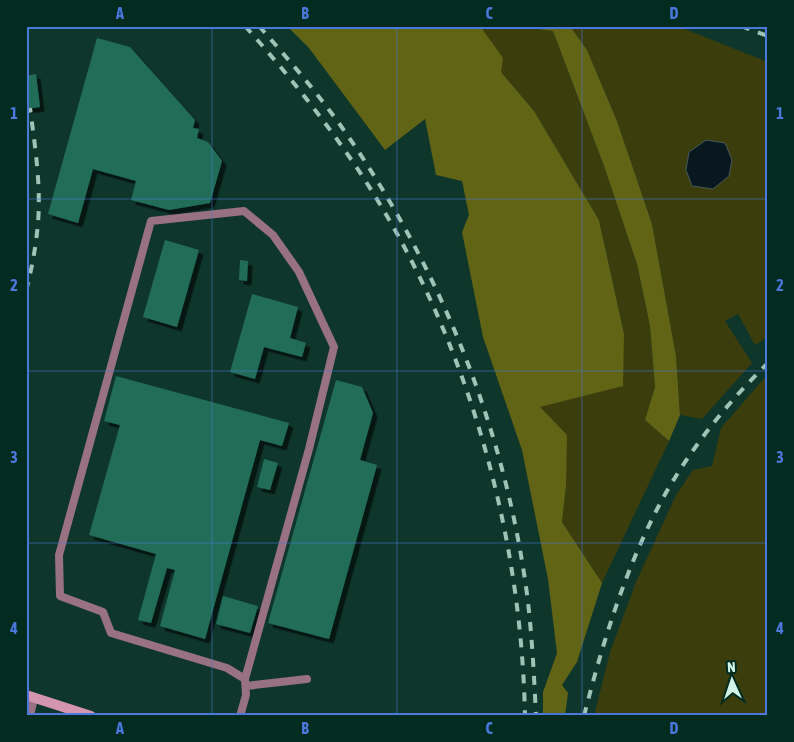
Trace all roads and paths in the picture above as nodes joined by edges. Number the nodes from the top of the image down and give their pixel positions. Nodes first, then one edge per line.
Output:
1 (306, 679) dead end
2 (246, 682) junction
3 (30, 696) edge
4 (63, 712) edge
5 (30, 716) edge
6 (91, 716) edge
7 (240, 716) edge

1 - 2 lane
2 - 2 lane
2 - 7 lane
3 - 4 main road
3 - 5 lane
4 - 6 main road

